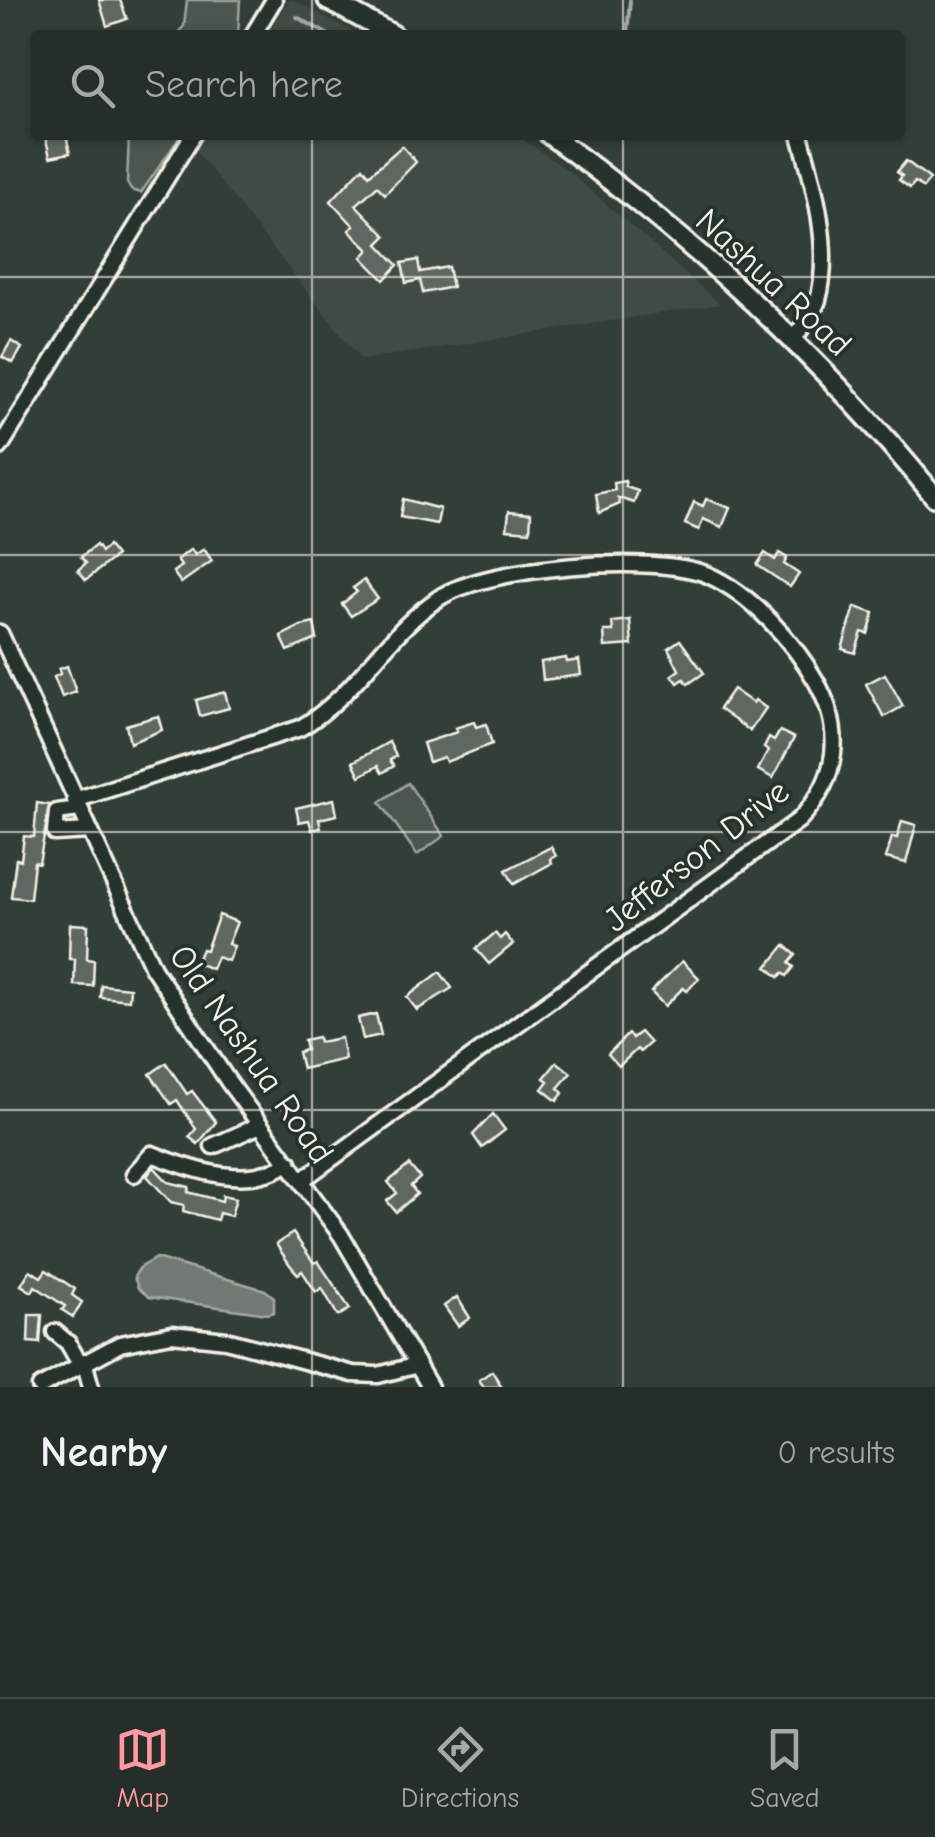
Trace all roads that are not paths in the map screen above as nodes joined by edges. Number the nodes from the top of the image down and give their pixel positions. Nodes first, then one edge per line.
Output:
1 (274, 0) edge
2 (328, 0) edge
3 (256, 30) edge
4 (384, 30) edge
5 (189, 140) edge
6 (556, 140) edge
7 (801, 140) edge
8 (793, 340) junction
9 (0, 447) edge
10 (935, 497) edge
11 (0, 633) edge
12 (77, 804) junction
13 (89, 831) junction
14 (260, 1125) junction
15 (213, 1146) dead end
16 (288, 1162) junction
17 (134, 1174) dead end
18 (302, 1180) junction
19 (55, 1332) dead end
20 (82, 1362) junction
21 (418, 1365) junction
22 (40, 1387) edge
23 (91, 1387) edge
24 (430, 1387) edge

1 - 3 street
2 - 4 main road
5 - 9 street
6 - 8 main road, Nashua Road
7 - 8 street
8 - 10 main road, Nashua Road
11 - 12 street, Old Nashua Road
12 - 13 street, Old Nashua Road
12 - 13 street
12 - 18 street, Jefferson Drive
13 - 14 street, Old Nashua Road
14 - 15 street
14 - 16 street, Old Nashua Road
16 - 17 street
16 - 18 street, Old Nashua Road
18 - 21 street, Old Nashua Road
19 - 20 street
20 - 21 street
20 - 22 street
20 - 23 street
21 - 24 street, Old Nashua Road

